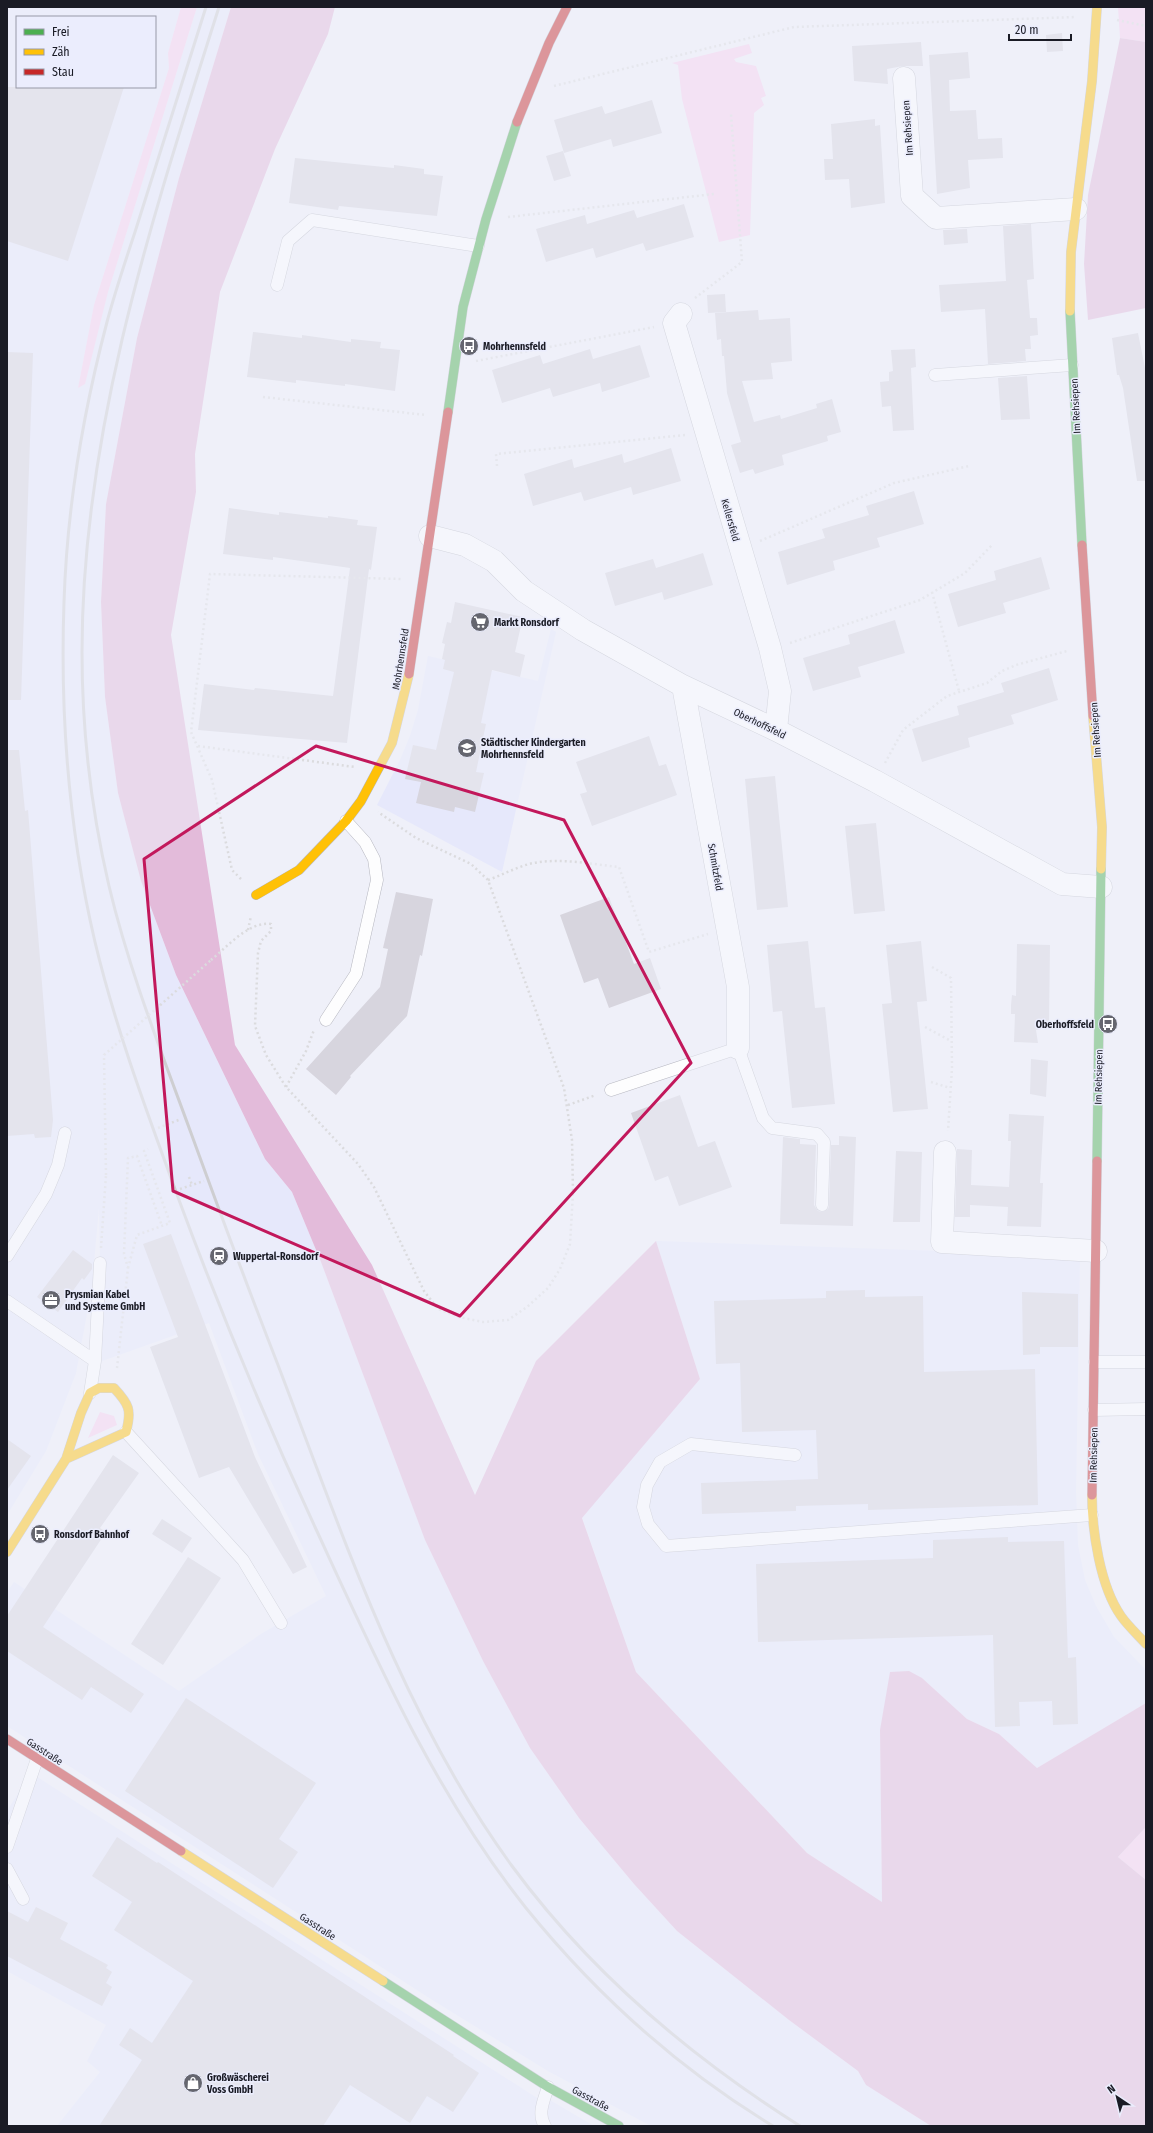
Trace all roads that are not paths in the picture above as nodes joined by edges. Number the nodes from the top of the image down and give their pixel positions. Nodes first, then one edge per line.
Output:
1 (567, 7) edge
2 (1097, 11) edge
3 (904, 78) dead end
4 (1076, 209) junction
5 (478, 246) junction
6 (277, 285) dead end
7 (678, 318) road end
8 (1072, 365) junction
9 (935, 375) dead end
10 (430, 536) junction
11 (683, 686) junction
12 (776, 730) junction
13 (346, 821) junction
14 (1101, 887) junction
15 (256, 894) road end
16 (326, 1020) road end
17 (738, 1048) junction
18 (611, 1090) road end
19 (65, 1133) dead end
20 (945, 1152) road end
21 (822, 1205) dead end
22 (1096, 1251) junction
23 (7, 1256) edge
24 (100, 1263) road end
25 (7, 1301) edge
26 (95, 1361) junction
27 (1094, 1362) junction
28 (1146, 1362) edge
29 (90, 1393) junction
30 (1146, 1409) edge
31 (1094, 1410) junction
32 (126, 1432) junction
33 (795, 1455) dead end
34 (66, 1459) junction
35 (1092, 1516) junction
36 (7, 1552) edge
37 (281, 1623) dead end
38 (1146, 1644) edge
39 (7, 1739) edge
40 (37, 1759) junction
41 (7, 1847) edge
42 (7, 1869) edge
43 (23, 1899) dead end
44 (548, 2087) junction
45 (545, 2126) edge
46 (619, 2126) edge

1 - 5 street, Mohrhennsfeld
2 - 4 street, Im Rehsiepen
3 - 4 street, Im Rehsiepen
4 - 8 street, Im Rehsiepen
5 - 6 lane
5 - 10 street, Mohrhennsfeld
7 - 12 street, Kellersfeld
8 - 9 lane
8 - 14 street, Im Rehsiepen
10 - 11 street, Oberhoffsfeld
10 - 13 street, Mohrhennsfeld
11 - 12 street, Oberhoffsfeld
11 - 17 street, Schmitzfeld
12 - 14 street, Oberhoffsfeld
13 - 15 street, Mohrhennsfeld
13 - 16 lane
14 - 22 street, Im Rehsiepen
17 - 18 lane
17 - 21 lane
19 - 23 lane
20 - 22 street
22 - 27 street, Im Rehsiepen
24 - 26 lane
25 - 26 lane
26 - 29 lane
27 - 28 lane
27 - 31 street, Im Rehsiepen
29 - 32 street
29 - 34 street
30 - 31 lane
31 - 35 street, Im Rehsiepen
32 - 34 street
32 - 37 lane
33 - 35 lane
34 - 36 street
35 - 38 street, Im Rehsiepen
39 - 40 street, Gasstraße
40 - 41 lane
40 - 44 street, Gasstraße
42 - 43 lane
44 - 45 lane
44 - 46 street, Gasstraße

